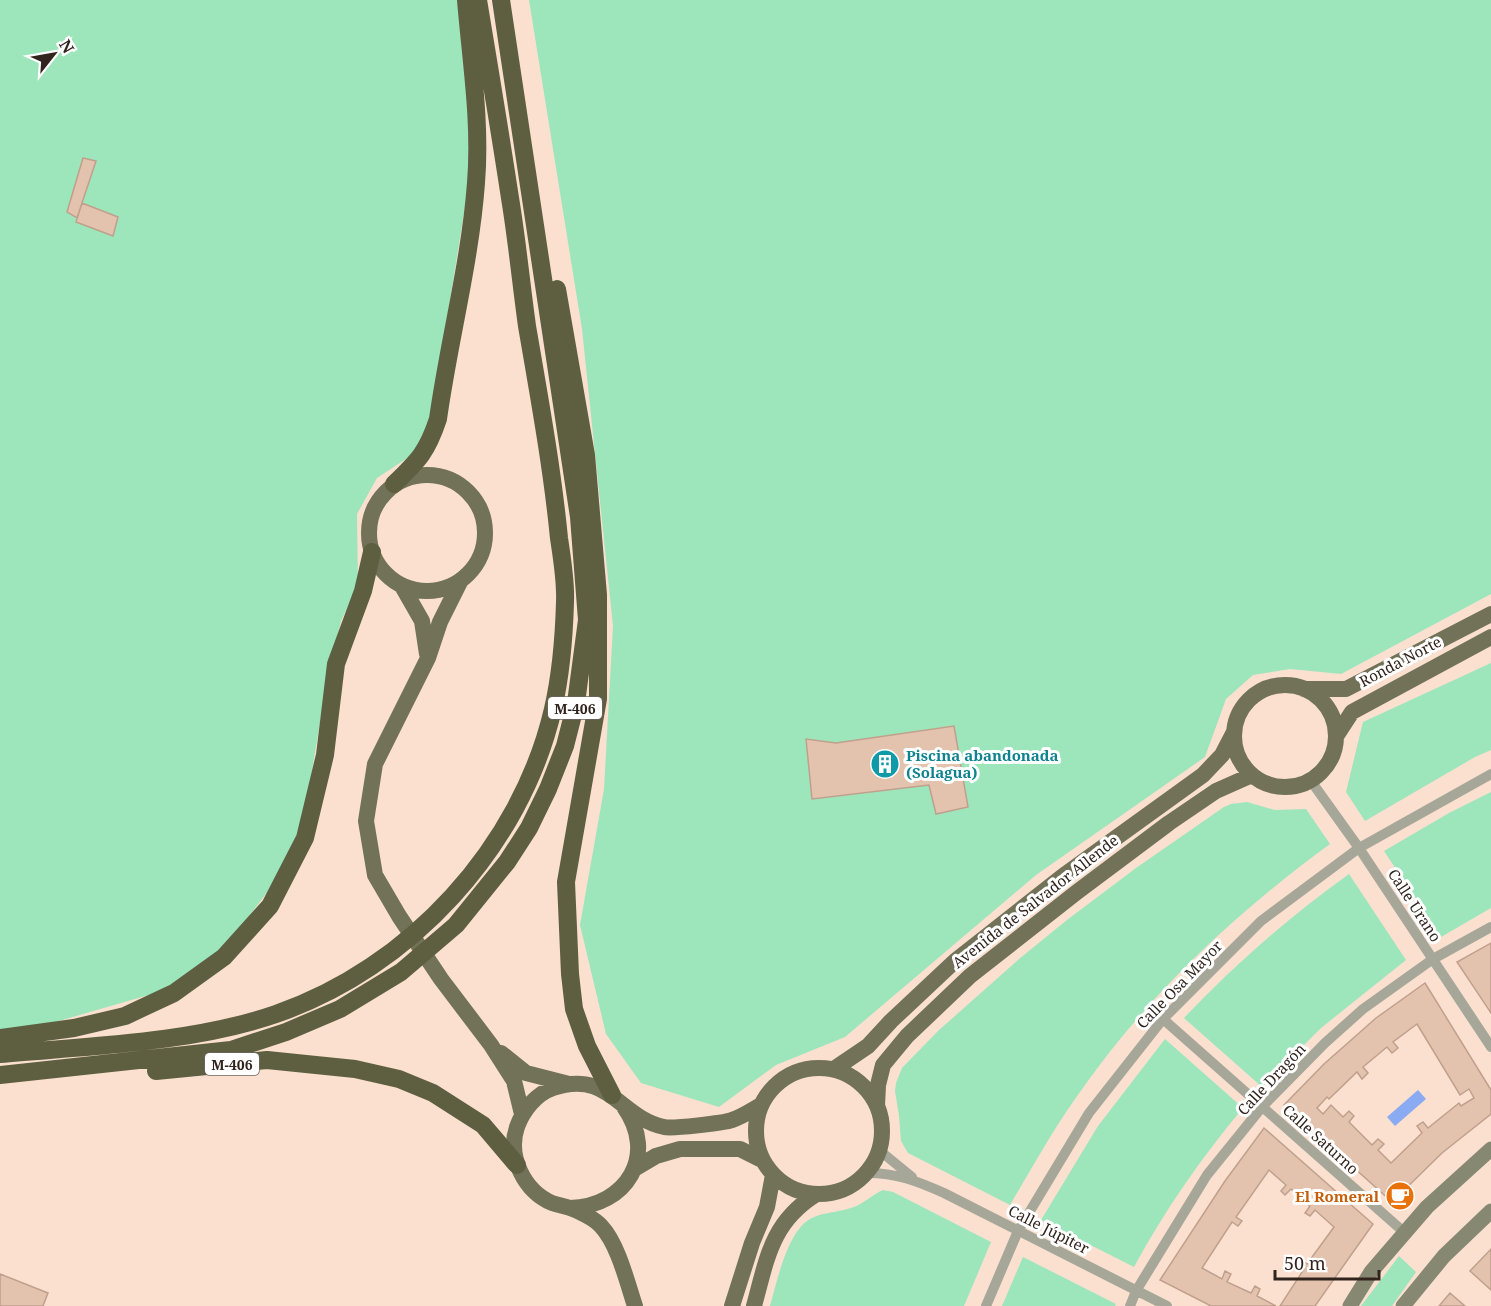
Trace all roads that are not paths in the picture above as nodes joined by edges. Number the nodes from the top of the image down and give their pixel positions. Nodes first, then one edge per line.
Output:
1 (466, 0) edge
2 (478, 0) edge
3 (501, 0) edge
4 (508, 0) edge
5 (394, 484) junction
6 (372, 552) junction
7 (460, 582) junction
8 (402, 586) junction
9 (1491, 614) edge
10 (1491, 637) edge
11 (428, 658) junction
12 (1304, 689) junction
13 (1234, 732) junction
14 (1337, 735) junction
15 (1491, 774) edge
16 (1252, 775) junction
17 (1311, 781) junction
18 (1359, 848) junction
19 (1491, 927) edge
20 (1433, 959) junction
21 (1163, 1019) junction
22 (0, 1038) edge
23 (491, 1045) junction
24 (1491, 1047) edge
25 (0, 1054) edge
26 (834, 1069) junction
27 (29, 1073) junction
28 (0, 1076) edge
29 (569, 1084) junction
30 (617, 1099) junction
31 (761, 1105) junction
32 (877, 1106) junction
33 (1262, 1107) junction
34 (522, 1114) junction
35 (1491, 1149) edge
36 (879, 1150) junction
37 (762, 1160) junction
38 (517, 1165) junction
39 (634, 1170) junction
40 (867, 1173) junction
41 (773, 1175) junction
42 (916, 1181) junction
43 (815, 1195) junction
44 (570, 1208) junction
45 (1491, 1211) edge
46 (1018, 1231) junction
47 (1405, 1233) junction
48 (1136, 1291) junction
49 (634, 1306) edge
50 (732, 1306) edge
51 (754, 1306) edge
52 (986, 1306) edge
53 (1130, 1306) edge
54 (1167, 1306) edge
55 (1350, 1306) edge
56 (1403, 1306) edge

1 - 5 highway
2 - 25 highway, M-406
3 - 27 highway, M-406
4 - 30 highway
5 - 6 main road
5 - 7 main road
6 - 8 main road
6 - 22 highway
7 - 8 main road
7 - 11 main road
8 - 11 main road
9 - 12 main road, Ronda Norte
10 - 14 main road, Ronda Norte
11 - 23 main road
12 - 13 main road
12 - 14 main road
13 - 16 main road
13 - 26 main road, Avenida de Salvador Allende
14 - 17 main road
15 - 18 street, Calle Osa Mayor
16 - 17 main road
16 - 32 main road, Avenida de Salvador Allende
17 - 18 street, Calle Urano
18 - 20 street, Calle Urano
18 - 21 street, Calle Osa Mayor
19 - 20 street, Calle Dragón
20 - 24 street, Calle Urano
20 - 33 street, Calle Dragón
21 - 33 street, Calle Saturno
21 - 46 street, Calle Osa Mayor
23 - 29 main road
23 - 34 main road
26 - 31 main road
26 - 32 main road
27 - 28 highway, M-406
27 - 38 highway, M-406
29 - 30 main road
29 - 34 main road
30 - 31 main road
30 - 39 main road
31 - 37 main road
32 - 36 main road
33 - 47 street, Calle Saturno
33 - 48 street, Calle Dragón
34 - 38 main road
35 - 47 main road
36 - 40 main road
36 - 42 street, Calle Júpiter
37 - 39 main road
37 - 41 main road
38 - 44 main road
39 - 44 main road
40 - 42 street, Calle Júpiter
40 - 43 main road
41 - 43 main road
41 - 50 main road
42 - 46 street, Calle Júpiter
43 - 51 main road
44 - 49 main road
45 - 56 main road
46 - 48 street, Calle Júpiter
46 - 52 street, Calle Osa Mayor
47 - 55 main road
48 - 53 street, Calle Dragón
48 - 54 street, Calle Júpiter

